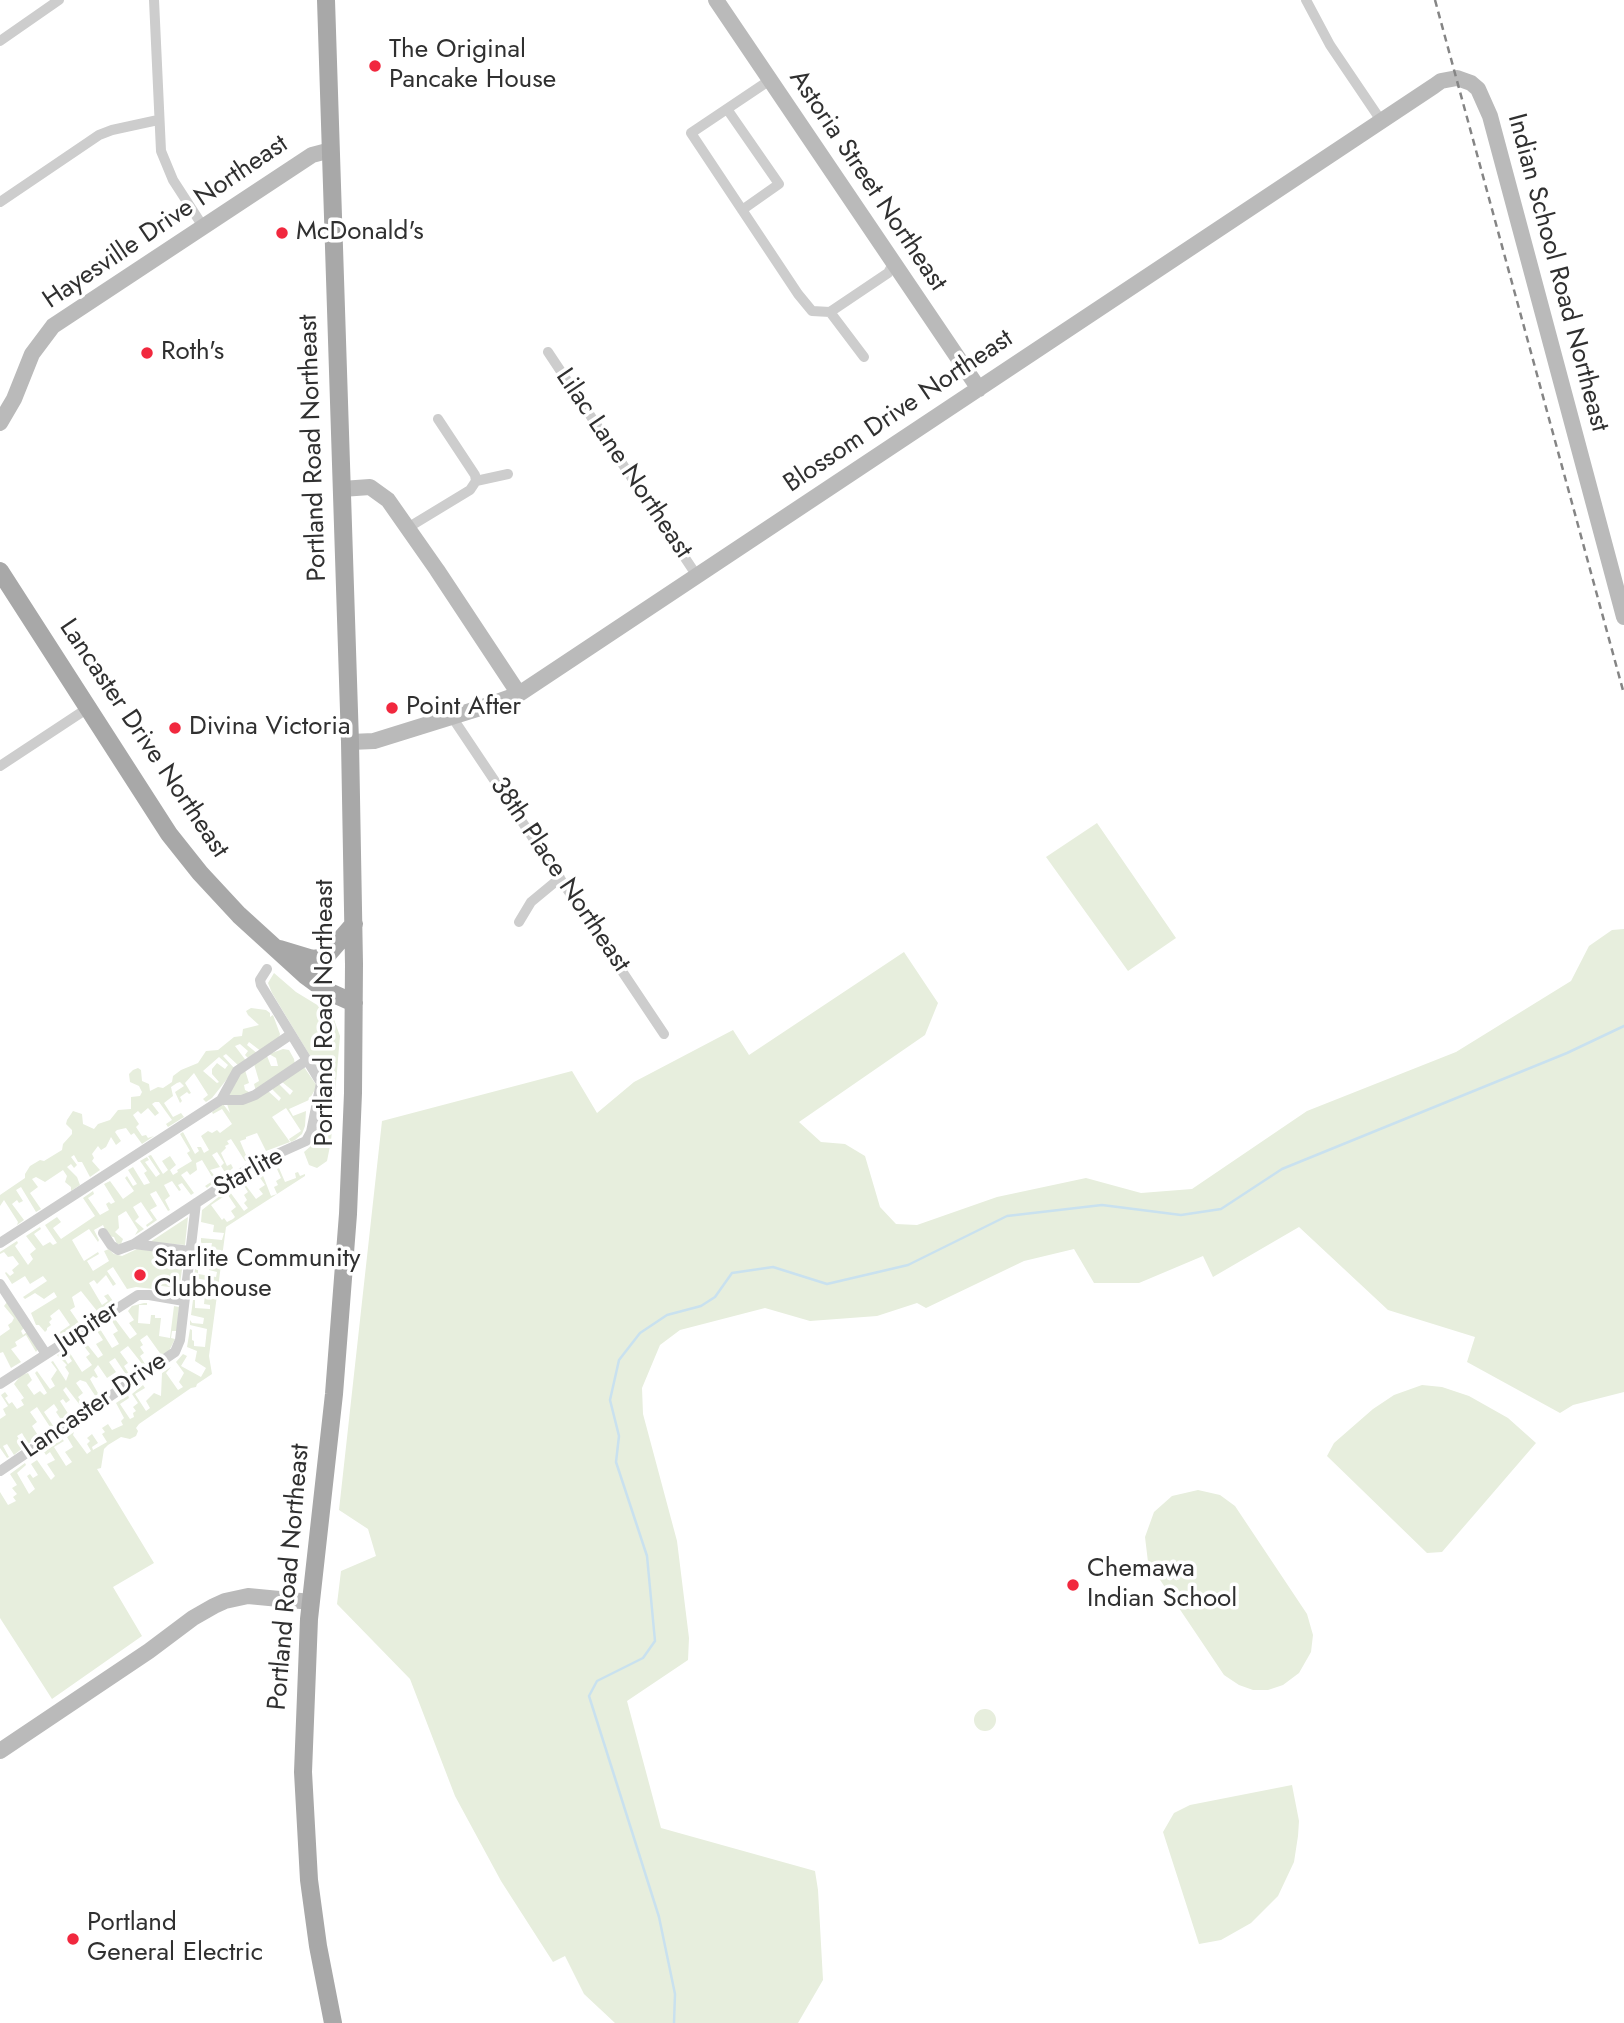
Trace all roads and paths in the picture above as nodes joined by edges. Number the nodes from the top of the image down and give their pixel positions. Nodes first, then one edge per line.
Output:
1 (59, 0) edge
2 (155, 0) edge
3 (326, 0) edge
4 (716, 0) edge
5 (1306, 0) edge
6 (0, 41) edge
7 (1457, 78) joint
8 (770, 80) junction
9 (727, 109) junction
10 (158, 120) junction
11 (1381, 122) junction
12 (331, 150) junction
13 (0, 202) edge
14 (742, 210) junction
15 (204, 228) junction
16 (893, 264) junction
17 (830, 312) junction
18 (548, 352) dead end
19 (864, 357) dead end
20 (979, 389) junction
21 (438, 419) dead end
22 (0, 423) edge
23 (508, 474) dead end
24 (476, 481) junction
25 (342, 489) junction
26 (409, 527) junction
27 (0, 571) edge
28 (697, 576) junction
29 (1624, 617) edge
30 (519, 694) junction
31 (88, 708) junction
32 (452, 717) junction
33 (349, 742) junction
34 (0, 766) edge
35 (560, 878) junction
36 (519, 922) dead end
37 (354, 923) junction
38 (274, 947) junction
39 (267, 969) dead end
40 (354, 1003) junction
41 (664, 1034) dead end
42 (290, 1035) junction
43 (307, 1060) junction
44 (221, 1100) junction
45 (196, 1203) junction
46 (103, 1233) dead end
47 (0, 1243) edge
48 (134, 1244) junction
49 (190, 1251) junction
50 (2, 1292) edge
51 (184, 1301) junction
52 (46, 1354) junction
53 (0, 1384) edge
54 (0, 1471) edge
55 (311, 1602) junction
56 (0, 1751) edge
57 (333, 2023) edge

1 - 6 street
2 - 10 street
3 - 12 main road, Portland Road Northeast
4 - 8 street, Astoria Street Northeast
5 - 11 street
7 - 11 street, Blossom Drive Northeast
7 - 29 street, Indian School Road Northeast
8 - 9 street
8 - 16 street, Astoria Street Northeast
9 - 14 street
9 - 14 street
10 - 13 street
10 - 15 street
11 - 20 street, Blossom Drive Northeast
12 - 15 street, Hayesville Drive Northeast
12 - 25 main road, Portland Road Northeast
14 - 17 street
15 - 22 street, Hayesville Drive Northeast
16 - 17 street
16 - 20 street, Astoria Street Northeast
17 - 19 street
18 - 28 street, Lilac Lane Northeast
20 - 28 street, Blossom Drive Northeast
21 - 24 street
23 - 24 street
24 - 26 street
25 - 26 street
25 - 33 main road, Portland Road Northeast
26 - 30 street
27 - 31 main road, Lancaster Drive Northeast
28 - 30 street, Blossom Drive Northeast
30 - 32 street, Blossom Drive Northeast
31 - 34 street
31 - 38 main road, Lancaster Drive Northeast
32 - 33 street, Blossom Drive Northeast
32 - 35 street, 38th Place Northeast
33 - 37 main road, Portland Road Northeast
35 - 36 street
35 - 41 street, 38th Place Northeast
37 - 38 main road
37 - 40 main road, Portland Road Northeast
38 - 40 main road, Lancaster Drive Northeast
39 - 42 street, Starlite
40 - 55 main road, Portland Road Northeast
42 - 43 street, Starlite
42 - 44 street
43 - 44 street
43 - 45 street, Starlite
44 - 47 street
45 - 48 street, Starlite
45 - 49 street, Lancaster Drive
46 - 48 street
48 - 49 street
49 - 51 street, Lancaster Drive
50 - 52 street
51 - 52 street, Jupiter
51 - 54 street, Lancaster Drive
52 - 53 street, Jupiter
55 - 56 street
55 - 57 main road, Portland Road Northeast

